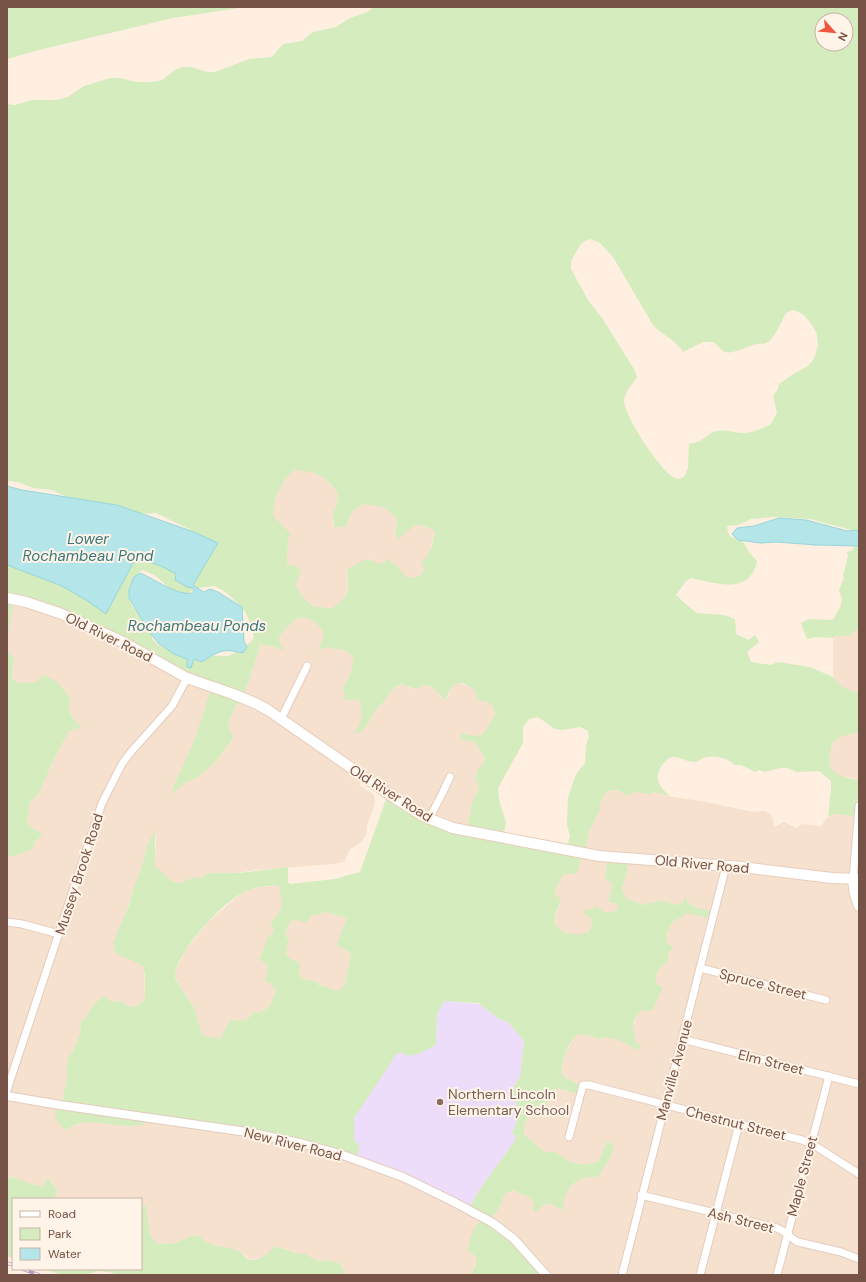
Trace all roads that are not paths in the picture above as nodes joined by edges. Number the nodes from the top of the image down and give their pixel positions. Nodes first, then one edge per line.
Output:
1 (7, 598) edge
2 (307, 666) dead end
3 (187, 678) junction
4 (281, 719) junction
5 (450, 777) dead end
6 (859, 806) edge
7 (429, 819) junction
8 (726, 866) junction
9 (856, 879) edge
10 (859, 906) edge
11 (7, 922) edge
12 (59, 934) junction
13 (700, 968) junction
14 (826, 1000) dead end
15 (682, 1039) junction
16 (829, 1076) junction
17 (859, 1084) edge
18 (7, 1090) edge
19 (7, 1096) edge
20 (665, 1105) junction
21 (740, 1124) junction
22 (569, 1137) dead end
23 (810, 1143) junction
24 (859, 1174) edge
25 (642, 1195) junction
26 (716, 1213) junction
27 (787, 1235) junction
28 (859, 1259) edge
29 (546, 1275) edge
30 (622, 1275) edge
31 (700, 1275) edge
32 (777, 1275) edge

1 - 3 main road, Old River Road
2 - 4 street
3 - 4 main road, Old River Road
3 - 12 street, Mussey Brook Road
4 - 7 main road, Old River Road
5 - 7 street
6 - 9 street
7 - 8 main road, Old River Road
8 - 9 main road, Old River Road
8 - 13 street, Manville Avenue
9 - 10 main road
11 - 12 street
12 - 18 street, Mussey Brook Road
13 - 14 street, Spruce Street
13 - 15 street, Manville Avenue
15 - 16 street, Elm Street
15 - 20 street, Manville Avenue
16 - 17 street, Elm Street
16 - 23 street, Maple Street
19 - 29 street, New River Road
20 - 21 street, Chestnut Street
20 - 22 street, Chestnut Street
20 - 25 street, Manville Avenue
21 - 23 street, Chestnut Street
21 - 26 street
23 - 24 street, Chestnut Street
23 - 27 street, Maple Street
25 - 26 street, Ash Street
25 - 30 street, Manville Avenue
26 - 27 street, Ash Street
26 - 31 street
27 - 28 street, Ash Street
27 - 32 street, Maple Street

